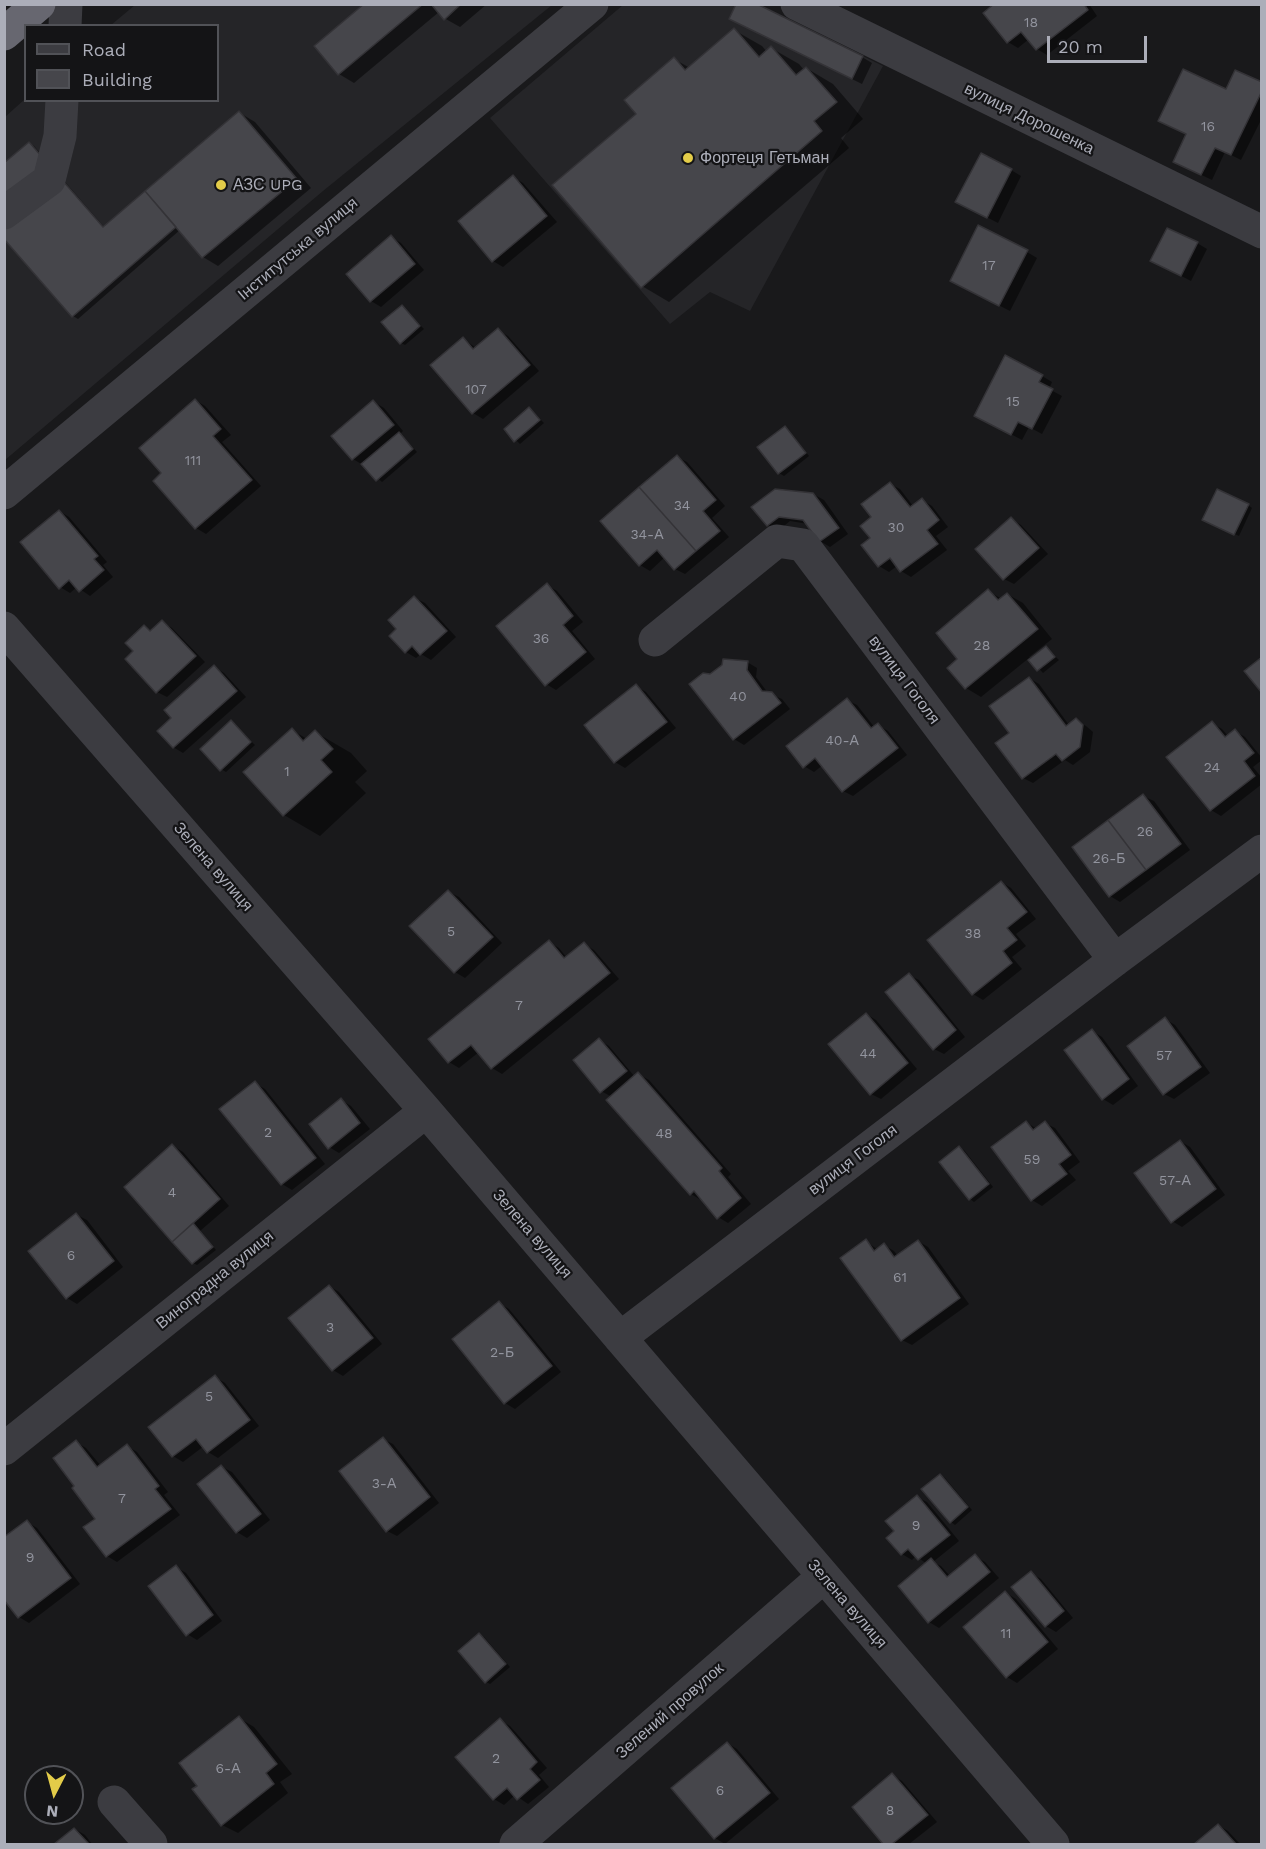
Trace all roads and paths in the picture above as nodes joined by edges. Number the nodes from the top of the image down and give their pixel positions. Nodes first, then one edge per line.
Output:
1 (39, 4) edge
2 (66, 4) edge
3 (797, 4) edge
4 (573, 10) edge
5 (65, 24) edge
6 (4, 34) edge
7 (62, 102) edge
8 (4, 213) edge
9 (1262, 232) edge
10 (4, 493) edge
11 (4, 628) edge
12 (656, 639) dead end
13 (1262, 851) edge
14 (1115, 960) junction
15 (426, 1111) junction
16 (620, 1338) junction
17 (4, 1449) edge
18 (823, 1577) junction
19 (114, 1802) dead end
20 (151, 1845) edge
21 (516, 1845) edge
22 (1053, 1845) edge

1 - 6 highway
2 - 5 street
3 - 9 street, вулиця Дорошенка
4 - 10 street, Інститутська вулиця
7 - 8 street
11 - 15 street, Зелена вулиця
12 - 14 street, вулиця Гоголя
13 - 14 street, вулиця Гоголя
14 - 16 street, вулиця Гоголя
15 - 16 street, Зелена вулиця
15 - 17 street, Виноградна вулиця
16 - 18 street, Зелена вулиця
18 - 21 street, Зелений провулок
18 - 22 street, Зелена вулиця
19 - 20 street

